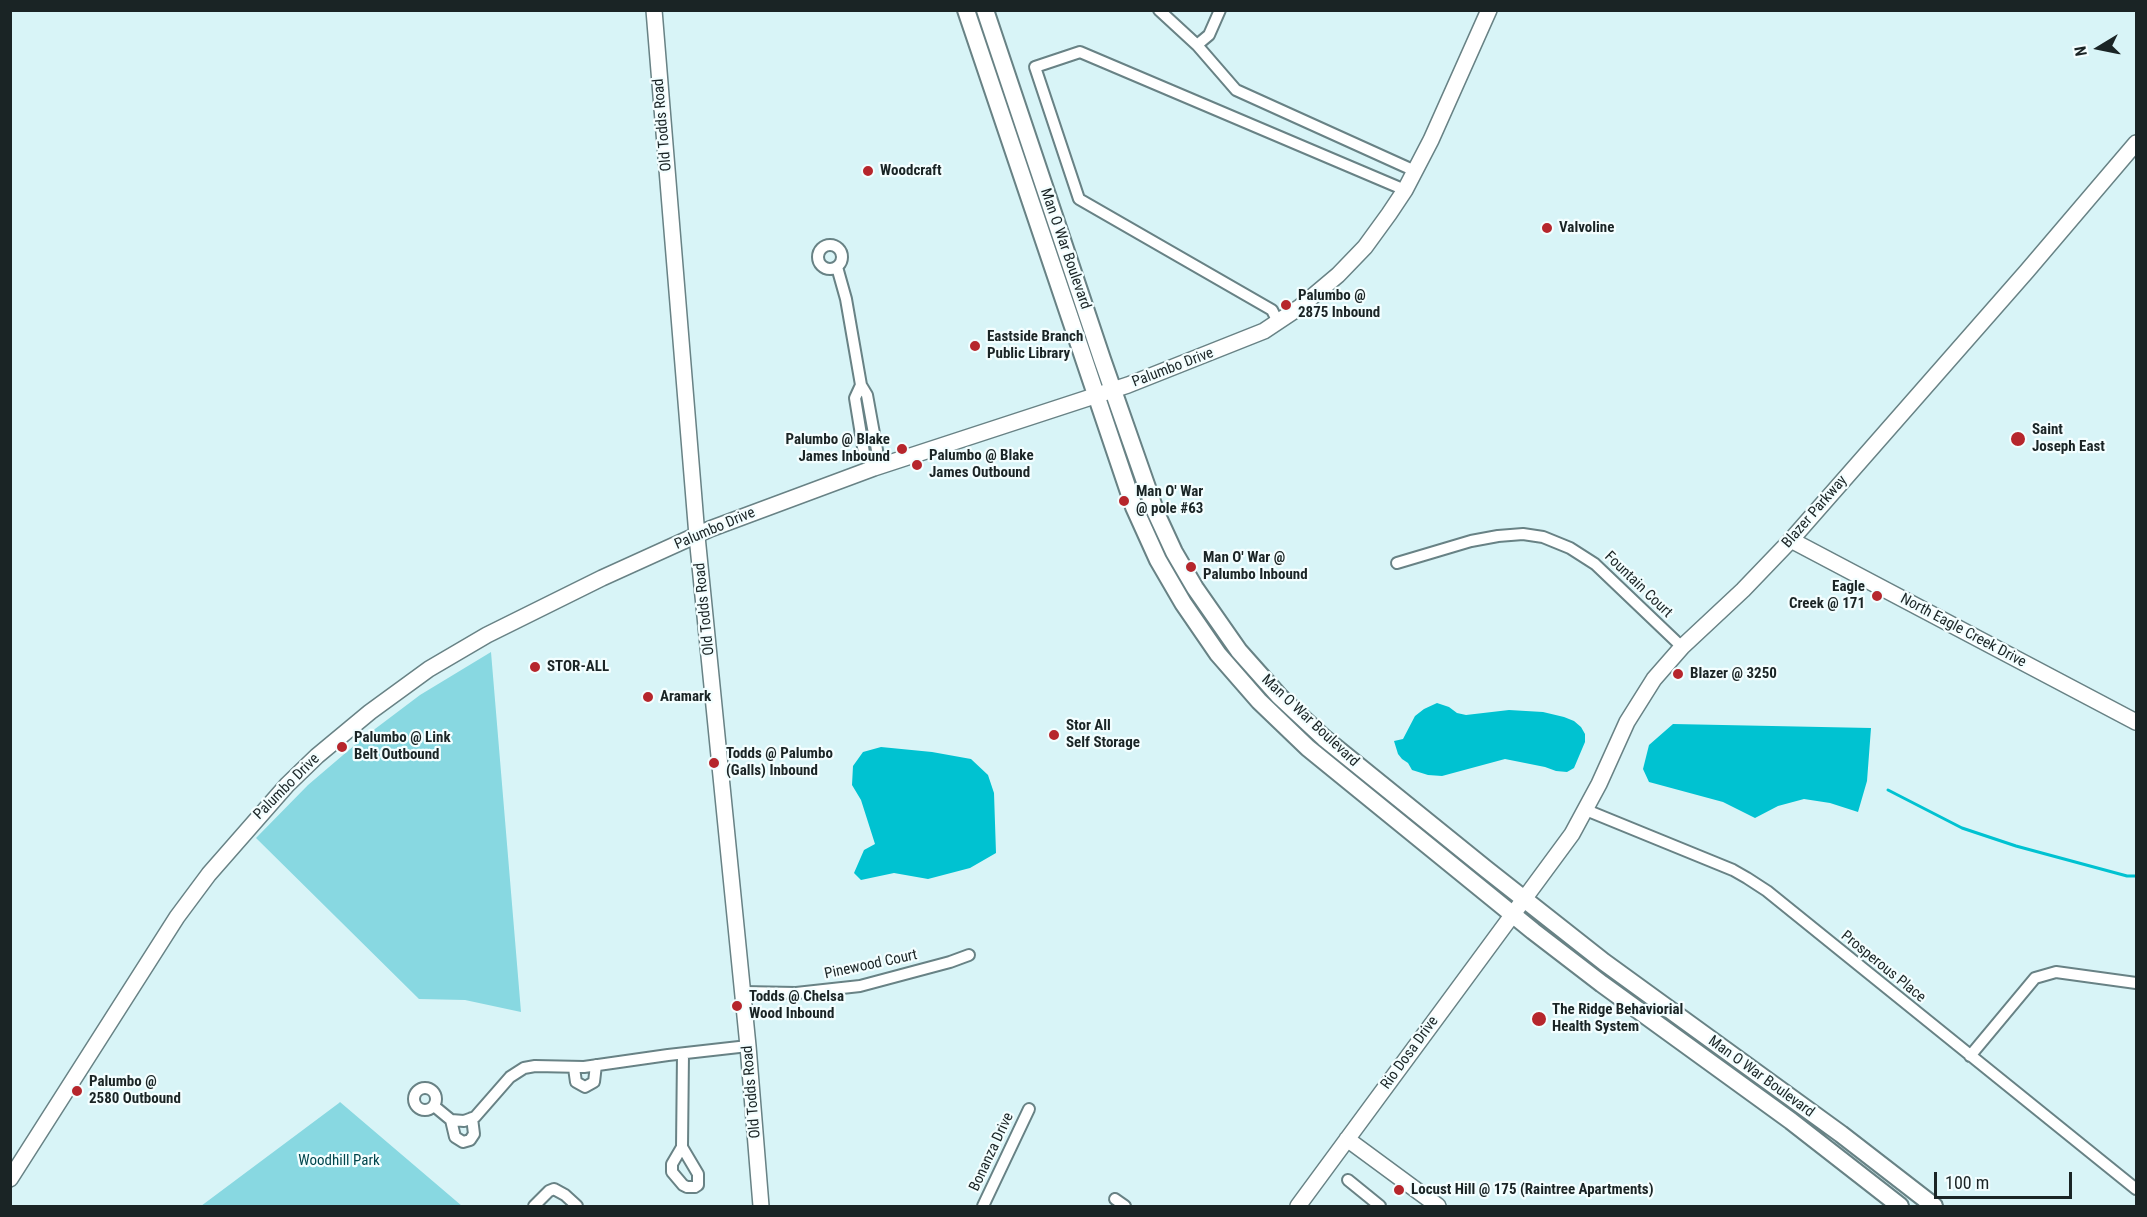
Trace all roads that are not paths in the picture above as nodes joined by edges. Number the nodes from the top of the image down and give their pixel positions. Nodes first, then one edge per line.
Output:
1 (654, 10) edge
2 (966, 10) edge
3 (985, 10) edge
4 (1159, 10) edge
5 (1220, 10) edge
6 (1489, 10) edge
7 (1197, 45) junction
8 (2136, 142) edge
9 (1415, 171) junction
10 (1405, 190) junction
11 (837, 267) dead end
12 (1278, 322) junction
13 (1113, 391) junction
14 (1096, 397) junction
15 (874, 468) junction
16 (697, 536) junction
17 (1791, 540) junction
18 (1397, 563) dead end
19 (1682, 647) junction
20 (2136, 722) edge
21 (1586, 810) junction
22 (1523, 899) junction
23 (1512, 914) junction
24 (969, 955) dead end
25 (2136, 983) edge
26 (742, 992) junction
27 (748, 1046) junction
28 (683, 1054) junction
29 (1970, 1056) junction
30 (596, 1065) junction
31 (574, 1068) junction
32 (434, 1106) dead end
33 (1029, 1109) dead end
34 (472, 1118) junction
35 (451, 1120) junction
36 (1347, 1139) junction
37 (682, 1147) dead end
38 (10, 1179) edge
39 (1348, 1180) dead end
40 (2136, 1187) edge
41 (1115, 1199) dead end
42 (534, 1206) edge
43 (577, 1206) edge
44 (761, 1206) edge
45 (982, 1206) edge
46 (1125, 1206) edge
47 (1298, 1206) edge
48 (1380, 1206) edge
49 (1438, 1206) edge
50 (1900, 1206) edge
51 (1934, 1206) edge

1 - 16 street, Old Todds Road
2 - 14 main road, Man O War Boulevard
3 - 13 main road, Man O War Boulevard
4 - 7 street
5 - 7 street
6 - 9 street, Palumbo Drive
7 - 9 street
8 - 17 street, Blazer Parkway
9 - 10 street, Palumbo Drive
10 - 12 street, Palumbo Drive
10 - 12 street
11 - 15 street
12 - 13 street, Palumbo Drive
13 - 14 street, Palumbo Drive
13 - 22 main road, Man O War Boulevard
14 - 15 street, Palumbo Drive
14 - 23 main road, Man O War Boulevard
15 - 16 street, Palumbo Drive
16 - 26 street, Old Todds Road
16 - 38 street, Palumbo Drive
17 - 19 street, Blazer Parkway
17 - 20 street, North Eagle Creek Drive
18 - 19 street, Fountain Court
19 - 21 street, Blazer Parkway
21 - 22 street, Blazer Parkway
21 - 29 street, Prosperous Place
22 - 23 street, Rio Dosa Drive
22 - 51 main road, Man O War Boulevard
23 - 36 street, Rio Dosa Drive
23 - 50 main road, Man O War Boulevard
24 - 26 street, Pinewood Court
25 - 29 street
26 - 27 street, Old Todds Road
27 - 28 street
27 - 44 street, Old Todds Road
28 - 30 street
28 - 37 street
29 - 40 street, Prosperous Place
30 - 31 street
30 - 31 street
31 - 34 street
32 - 35 street
33 - 45 street, Bonanza Drive
34 - 35 street
34 - 35 street
36 - 47 street, Rio Dosa Drive
36 - 49 street
39 - 48 street
41 - 46 street
42 - 43 street

